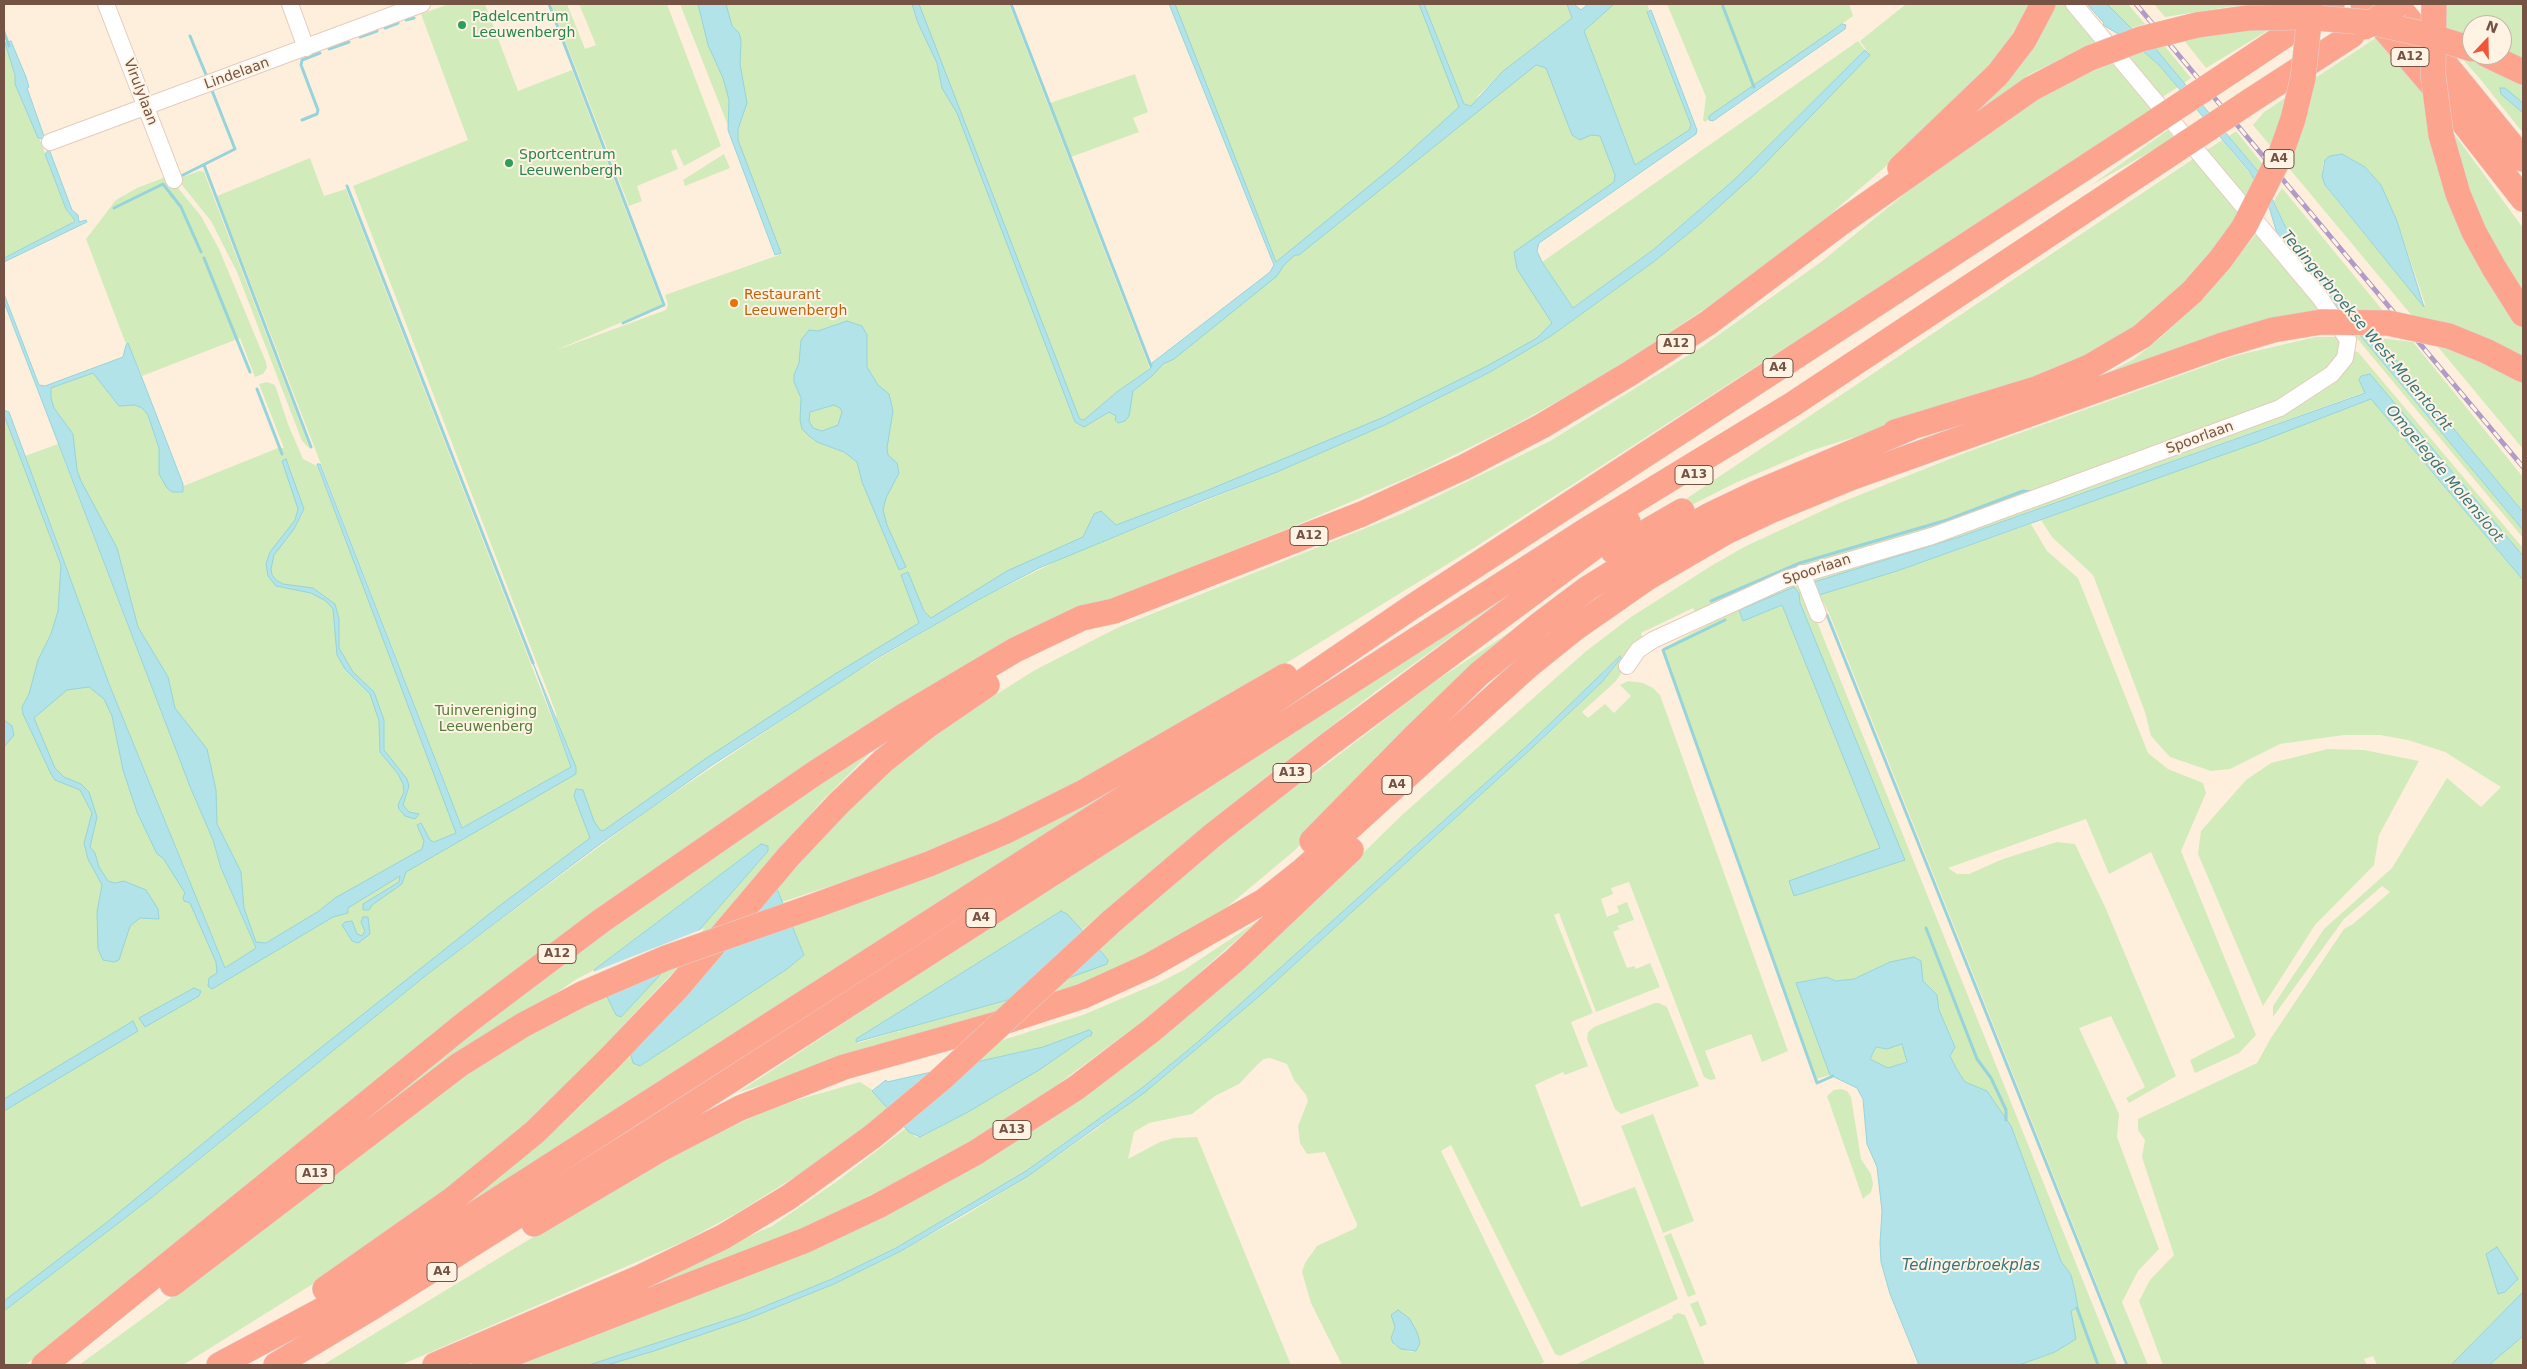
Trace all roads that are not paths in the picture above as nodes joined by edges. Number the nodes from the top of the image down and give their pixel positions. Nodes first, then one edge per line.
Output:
1 (106, 4) edge
2 (290, 4) edge
3 (422, 4) edge
4 (2043, 4) edge
5 (2074, 4) edge
6 (2363, 4) edge
7 (2397, 4) edge
8 (2434, 4) edge
9 (2323, 5) edge
10 (2462, 46) edge
11 (306, 48) junction
12 (2508, 65) edge
13 (2523, 72) edge
14 (146, 107) junction
15 (50, 142) dead end
16 (2523, 159) edge
17 (174, 180) dead end
18 (2523, 199) edge
19 (1842, 222) junction
20 (2523, 314) edge
21 (2523, 370) edge
22 (1793, 404) junction
23 (1910, 428) junction
24 (1802, 573) junction
25 (1412, 607) junction
26 (1114, 611) junction
27 (1818, 614) dead end
28 (1478, 632) junction
29 (1528, 666) junction
30 (1627, 666) dead end
31 (1205, 934) junction
32 (376, 1305) junction
33 (222, 1364) edge
34 (44, 1365) edge
35 (56, 1365) edge
36 (276, 1365) edge
37 (435, 1365) edge
38 (484, 1365) edge

1 - 14 street, Virulylaan
2 - 11 street
3 - 11 street, Lindelaan
4 - 19 highway, A12
5 - 24 street, Spoorlaan
6 - 18 highway, A12
7 - 16 highway, A12
7 - 22 highway, A4, bridge
8 - 20 highway, bridge
9 - 23 highway, A4, bridge
9 - 25 highway, A4, bridge
10 - 19 highway, A12, bridge
11 - 14 street, Lindelaan
12 - 13 highway
14 - 15 street, Lindelaan
14 - 17 street, Virulylaan
19 - 26 highway, A12
21 - 29 highway, A4, bridge
22 - 28 highway, A13
22 - 32 highway, A4
23 - 28 highway, A4
23 - 31 highway, A4
24 - 27 street
24 - 30 street, Spoorlaan
25 - 33 highway, A4
25 - 35 highway, A13, bridge
26 - 33 highway, A12
26 - 34 highway, A12
28 - 37 highway, A13, bridge
29 - 31 highway, A4
29 - 38 highway, A13
31 - 32 highway, A4
32 - 36 highway, A4

